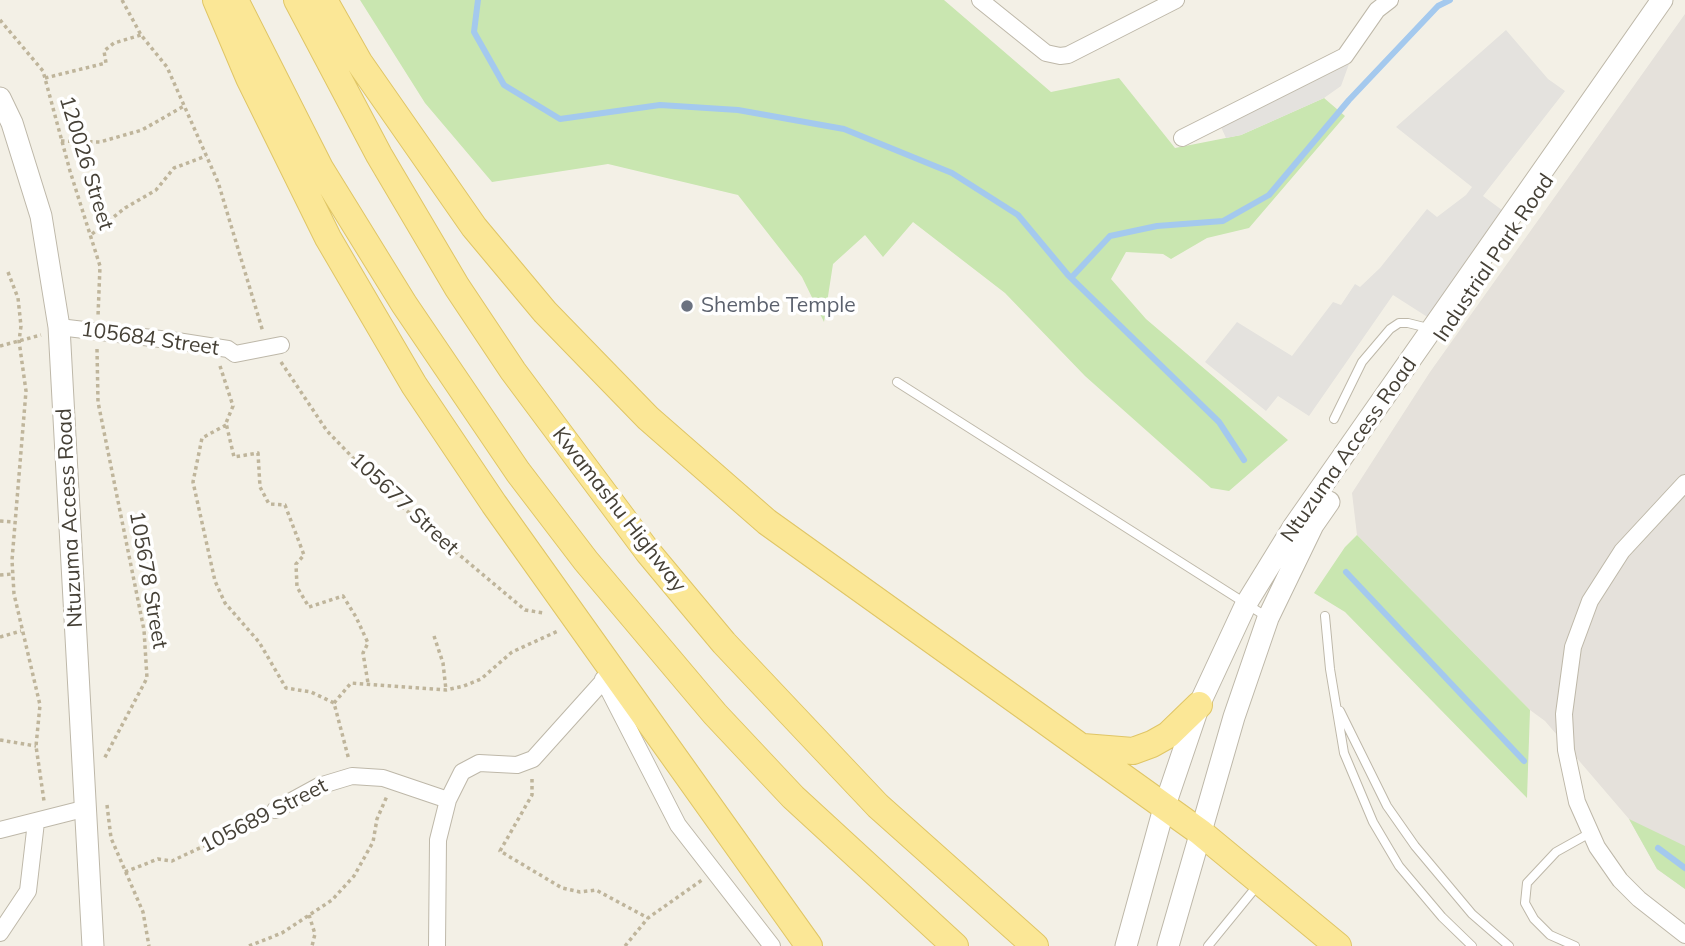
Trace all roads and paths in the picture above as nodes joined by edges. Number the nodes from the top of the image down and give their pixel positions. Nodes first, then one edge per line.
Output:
1 (122, 0) edge
2 (215, 0) edge
3 (236, 0) edge
4 (297, 0) edge
5 (324, 0) edge
6 (980, 0) edge
7 (1176, 0) edge
8 (1390, 0) edge
9 (1662, 0) edge
10 (1673, 0) edge
11 (0, 20) edge
12 (141, 35) junction
13 (45, 78) junction
14 (0, 98) edge
15 (184, 106) junction
16 (1182, 138) dead end
17 (61, 141) junction
18 (207, 156) junction
19 (92, 234) junction
20 (8, 272) dead end
21 (59, 327) junction
22 (97, 330) junction
23 (1438, 332) junction
24 (19, 341) junction
25 (0, 346) edge
26 (215, 346) junction
27 (276, 346) junction
28 (897, 382) dead end
29 (1334, 419) dead end
30 (226, 425) junction
31 (1685, 483) edge
32 (0, 522) edge
33 (15, 522) junction
34 (12, 574) junction
35 (0, 575) edge
36 (1246, 604) junction
37 (1325, 616) dead end
38 (1268, 618) junction
39 (550, 619) dead end
40 (558, 624) dead end
41 (21, 631) junction
42 (434, 636) dead end
43 (0, 638) edge
44 (608, 675) junction
45 (368, 683) junction
46 (446, 691) junction
47 (1336, 702) junction
48 (334, 703) junction
49 (1199, 705) junction
50 (0, 740) edge
51 (36, 746) junction
52 (1082, 747) junction
53 (533, 759) junction
54 (104, 771) dead end
55 (352, 776) junction
56 (393, 781) junction
57 (106, 799) dead end
58 (448, 800) junction
59 (87, 808) junction
60 (1164, 808) junction
61 (275, 810) joint
62 (40, 821) junction
63 (0, 830) edge
64 (1200, 832) junction
65 (1590, 833) junction
66 (715, 872) junction
67 (124, 873) junction
68 (1259, 884) junction
69 (309, 915) junction
70 (648, 918) junction
71 (0, 933) edge
72 (1685, 935) edge
73 (93, 946) edge
74 (149, 946) edge
75 (248, 946) edge
76 (312, 946) edge
77 (437, 946) edge
78 (625, 946) edge
79 (772, 946) edge
80 (809, 946) edge
81 (955, 946) edge
82 (1035, 946) edge
83 (1126, 946) edge
84 (1168, 946) edge
85 (1208, 946) edge
86 (1338, 946) edge
87 (1472, 946) edge
88 (1509, 946) edge
89 (1575, 946) edge

1 - 12 path, 105677 Street
2 - 44 main road
3 - 81 main road
4 - 82 main road, Kwamashu Highway
5 - 52 main road
6 - 7 street
8 - 16 street
9 - 23 street, Ntuzuma Access Road
10 - 23 street, Industrial Park Road
11 - 13 path, 120026 Street
12 - 13 path
12 - 15 path, 105677 Street
13 - 17 path, 120026 Street
14 - 21 street, Ntuzuma Access Road
15 - 17 path
15 - 18 path, 105677 Street
17 - 19 path, 120026 Street
18 - 19 path
18 - 27 path, 105677 Street
19 - 22 path, 120026 Street
20 - 24 path
21 - 22 street, 105684 Street
21 - 24 path
21 - 59 street, Ntuzuma Access Road
22 - 26 street, 105684 Street
22 - 54 path, 105678 Street
23 - 29 lane
23 - 36 street, Ntuzuma Access Road
23 - 38 street, Industrial Park Road
24 - 25 path
24 - 33 path
26 - 27 street, 105684 Street
26 - 30 path
27 - 39 path, 105677 Street
28 - 36 lane
30 - 45 path
30 - 48 path
31 - 65 street
32 - 33 path
33 - 34 path
34 - 35 path
34 - 41 path
36 - 38 lane
36 - 49 street, Ntuzuma Access Road
37 - 47 lane
38 - 64 street, Industrial Park Road
40 - 46 path
41 - 43 path
41 - 51 path
42 - 46 path
44 - 53 street
44 - 66 street
44 - 80 main road
45 - 46 path
45 - 48 path
47 - 87 lane
47 - 88 lane
48 - 55 path
49 - 52 main road
49 - 60 street, Ntuzuma Access Road
50 - 51 path
51 - 62 path
52 - 60 main road
53 - 58 street
53 - 70 path
55 - 56 street, 105689 Street
55 - 61 street, 105689 Street
56 - 58 street, 105689 Street
56 - 69 path
57 - 67 path
58 - 77 street
59 - 62 street
59 - 73 street, Ntuzuma Access Road
60 - 64 main road
60 - 83 street, Ntuzuma Access Road
61 - 67 path, 105689 Street
62 - 63 street
62 - 71 street
64 - 68 main road
64 - 84 street
65 - 72 street
65 - 89 lane
66 - 70 path
66 - 79 street
67 - 74 path
68 - 85 lane
68 - 86 main road
69 - 75 path
69 - 76 path
70 - 78 path

